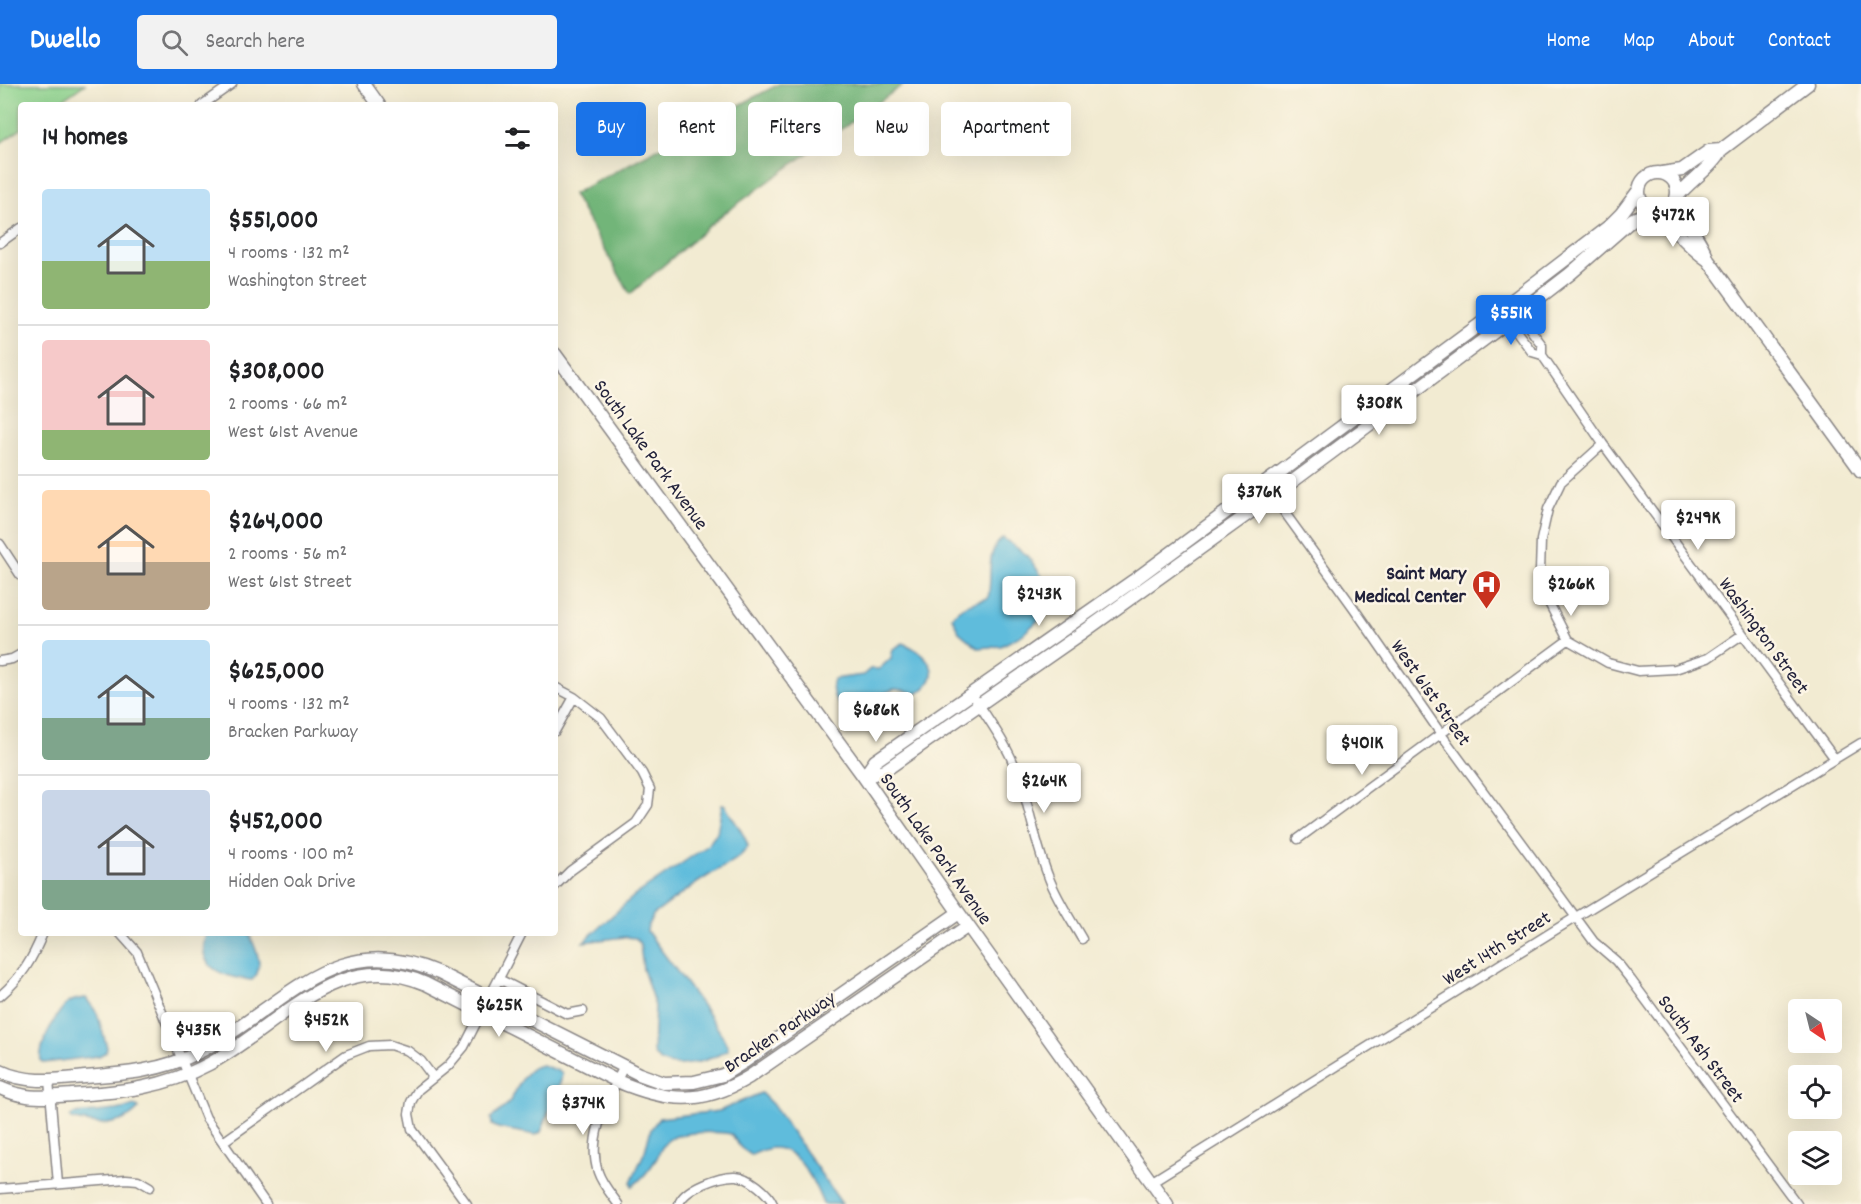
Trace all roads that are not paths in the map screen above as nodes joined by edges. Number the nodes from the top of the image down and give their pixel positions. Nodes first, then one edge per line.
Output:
1 (232, 84) edge
2 (364, 84) edge
3 (1808, 84) edge
4 (206, 102) edge
5 (377, 102) edge
6 (1721, 150) junction
7 (1662, 173) junction
8 (1639, 190) junction
9 (1676, 199) junction
10 (1655, 211) junction
11 (18, 230) edge
12 (0, 243) edge
13 (1708, 260) junction
14 (1505, 306) junction
15 (1514, 317) junction
16 (558, 358) edge
17 (1603, 444) junction
18 (1861, 471) edge
19 (1264, 484) junction
20 (1273, 496) junction
21 (0, 544) edge
22 (18, 571) edge
23 (1743, 634) junction
24 (1568, 640) junction
25 (18, 656) edge
26 (0, 661) edge
27 (558, 689) edge
28 (971, 693) junction
29 (574, 698) junction
30 (980, 706) junction
31 (558, 726) edge
32 (1441, 734) junction
33 (1860, 747) edge
34 (1835, 759) junction
35 (864, 777) junction
36 (1298, 839) dead end
37 (558, 883) edge
38 (958, 913) junction
39 (1576, 917) junction
40 (968, 926) junction
41 (42, 936) edge
42 (123, 936) edge
43 (517, 936) edge
44 (1082, 939) dead end
45 (500, 979) junction
46 (848, 990) junction
47 (0, 996) edge
48 (489, 998) junction
49 (857, 1003) junction
50 (584, 1011) dead end
51 (482, 1012) junction
52 (182, 1060) junction
53 (624, 1066) junction
54 (0, 1071) edge
55 (188, 1074) junction
56 (433, 1077) junction
57 (49, 1080) junction
58 (617, 1081) junction
59 (0, 1088) edge
60 (50, 1096) junction
61 (223, 1142) junction
62 (1151, 1182) junction
63 (58, 1184) junction
64 (150, 1187) dead end
65 (0, 1189) edge
66 (266, 1204) edge
67 (467, 1204) edge
68 (618, 1204) edge
69 (679, 1204) edge
70 (773, 1204) edge
71 (1167, 1204) edge
72 (1797, 1204) edge

1 - 4 street
2 - 5 main road
3 - 6 main road
6 - 7 main road
6 - 9 main road
7 - 8 main road
7 - 9 main road
8 - 10 main road
8 - 14 main road
9 - 10 main road
9 - 13 main road
10 - 13 main road
10 - 15 main road
11 - 12 street
13 - 18 main road
14 - 15 street, Washington Street
14 - 19 main road
15 - 17 street, Washington Street
15 - 20 main road
16 - 35 main road, South Lake Park Avenue
17 - 23 street, Washington Street
17 - 24 street
19 - 20 street, West 61st Street
19 - 28 main road
20 - 30 main road
20 - 32 street, West 61st Street
21 - 22 street
23 - 24 street
23 - 34 street, Washington Street
24 - 32 street
25 - 26 street
27 - 29 street
28 - 30 street
28 - 35 main road
29 - 31 street
29 - 37 street
30 - 35 main road
30 - 44 street
32 - 36 street
32 - 39 street, West 61st Street
33 - 34 street, West 14th Street
34 - 39 street, West 14th Street
35 - 38 main road, South Lake Park Avenue
38 - 40 main road, South Lake Park Avenue
38 - 46 main road, Bracken Parkway
39 - 62 street, West 14th Street
39 - 72 street, South Ash Street
40 - 49 main road, Bracken Parkway
40 - 62 main road, South Lake Park Avenue
41 - 47 street
42 - 52 street
43 - 45 street
45 - 48 street
45 - 50 street
46 - 49 street
46 - 53 main road, Bracken Parkway
48 - 51 street
48 - 52 main road, Bracken Parkway
48 - 53 main road, Bracken Parkway
49 - 58 main road, Bracken Parkway
51 - 55 main road, Bracken Parkway
51 - 56 street
51 - 58 main road, Bracken Parkway
52 - 55 street
52 - 57 main road, Bracken Parkway
53 - 58 street
54 - 57 main road, Bracken Parkway
55 - 60 main road, Bracken Parkway
55 - 61 street
56 - 61 street
56 - 67 street
57 - 60 street
58 - 68 street
59 - 60 main road, Bracken Parkway
60 - 63 street
61 - 66 street
62 - 71 main road, South Lake Park Avenue
63 - 64 street
63 - 65 street
69 - 70 street

